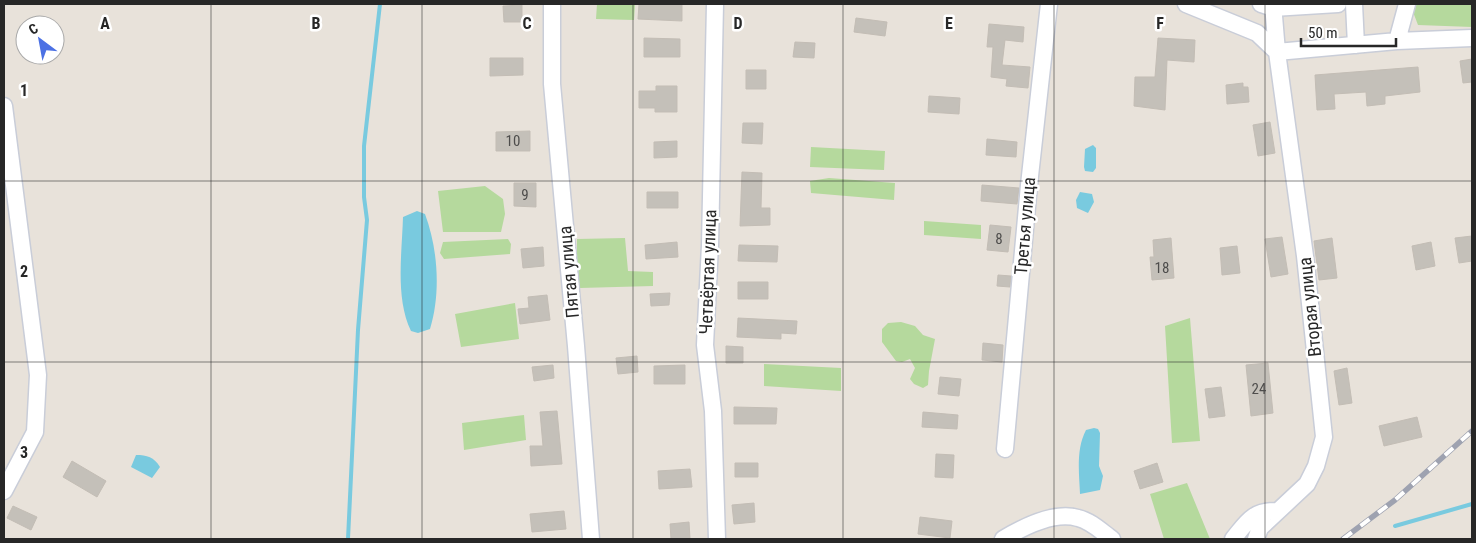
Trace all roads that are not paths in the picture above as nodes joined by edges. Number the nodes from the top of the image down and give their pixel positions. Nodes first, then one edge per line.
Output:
1 (552, 4) edge
2 (715, 4) edge
3 (1049, 4) edge
4 (1186, 4) edge
5 (1338, 4) edge
6 (1354, 4) edge
7 (1407, 4) edge
8 (1269, 5) edge
9 (1472, 38) edge
10 (1397, 41) junction
11 (1356, 45) junction
12 (1277, 52) junction
13 (4, 106) edge
14 (1005, 450) dead end
15 (4, 491) edge
16 (1276, 511) junction
17 (591, 539) edge
18 (717, 539) edge
19 (1003, 539) edge
20 (1112, 539) edge
21 (1233, 539) edge
22 (1256, 539) edge

1 - 17 street, Пятая улица
2 - 18 street, Четвёртая улица
3 - 14 street, Третья улица
4 - 12 street
5 - 8 street
6 - 11 street
7 - 10 street
8 - 12 street, Вторая улица
9 - 10 street
10 - 11 street
11 - 12 street
12 - 16 street, Вторая улица
13 - 15 street
16 - 21 street
16 - 22 street, Вторая улица
19 - 20 street

